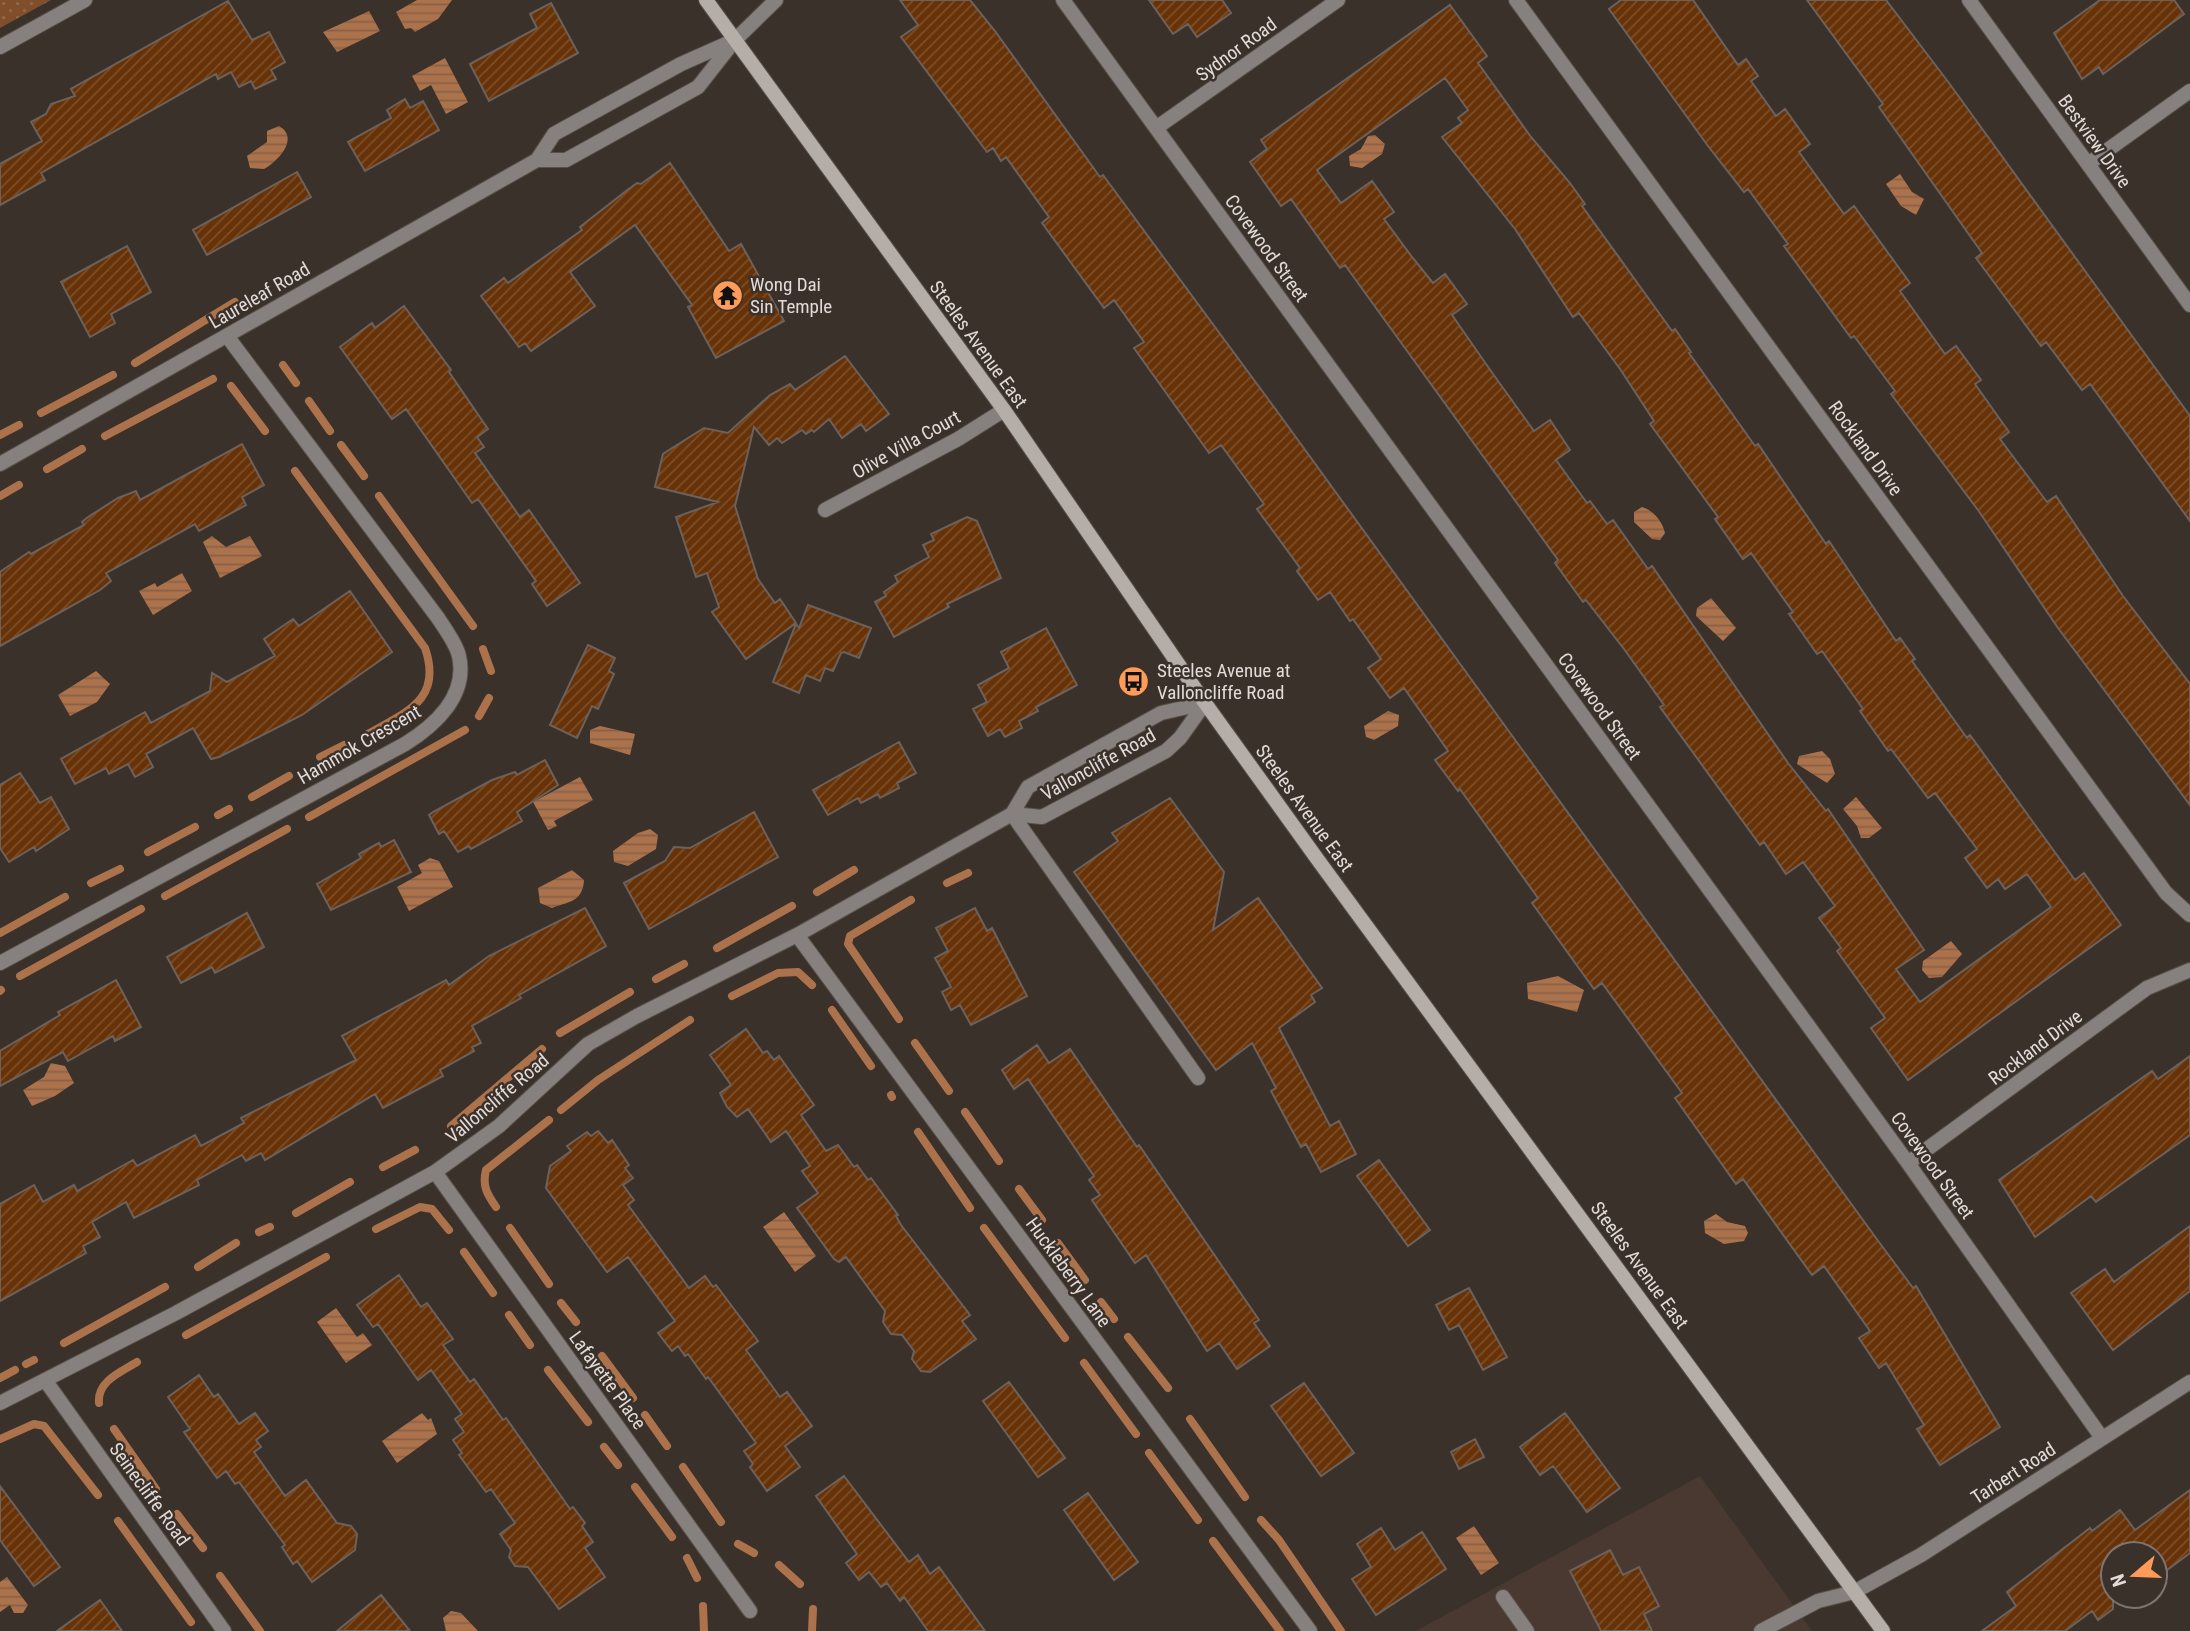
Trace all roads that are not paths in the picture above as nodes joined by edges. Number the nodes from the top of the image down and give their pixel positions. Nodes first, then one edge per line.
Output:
1 (85, 0) edge
2 (706, 0) edge
3 (776, 0) edge
4 (1063, 0) edge
5 (1338, 0) edge
6 (1516, 0) edge
7 (1969, 0) edge
8 (735, 40) junction
9 (0, 47) edge
10 (2190, 91) edge
11 (1156, 128) junction
12 (537, 160) junction
13 (2088, 164) junction
14 (2190, 305) edge
15 (226, 336) junction
16 (1004, 410) junction
17 (0, 464) edge
18 (825, 510) dead end
19 (1205, 703) junction
20 (1012, 814) junction
21 (2190, 915) edge
22 (797, 935) junction
23 (0, 963) edge
24 (2190, 970) edge
25 (1198, 1078) dead end
26 (1908, 1163) junction
27 (435, 1172) junction
28 (45, 1380) junction
29 (2190, 1382) edge
30 (0, 1403) edge
31 (2102, 1438) junction
32 (1854, 1592) junction
33 (1503, 1597) dead end
34 (750, 1611) dead end
35 (224, 1631) edge
36 (1310, 1631) edge
37 (1527, 1631) edge
38 (1761, 1631) edge
39 (1883, 1631) edge

1 - 9 street
2 - 8 main road, Steeles Avenue East
3 - 8 street
4 - 11 street, Covewood Street
5 - 11 street, Sydnor Road
6 - 21 street, Rockland Drive
7 - 13 street, Bestview Drive
8 - 12 street, Laureleaf Road
8 - 12 street, Laureleaf Road
8 - 16 main road, Steeles Avenue East
10 - 13 street
11 - 26 street, Covewood Street
12 - 15 street, Laureleaf Road
13 - 14 street, Bestview Drive
15 - 17 street, Laureleaf Road
15 - 23 street, Hammok Crescent
16 - 18 street, Olive Villa Court
16 - 19 main road, Steeles Avenue East
19 - 20 street, Valloncliffe Road
19 - 20 street, Valloncliffe Road
19 - 32 main road, Steeles Avenue East
20 - 22 street, Valloncliffe Road
20 - 25 street
22 - 27 street, Valloncliffe Road
22 - 36 street, Huckleberry Lane
24 - 26 street, Rockland Drive
26 - 31 street, Covewood Street
27 - 28 street, Valloncliffe Road
27 - 34 street, Lafayette Place
28 - 30 street, Valloncliffe Road
28 - 35 street, Seinecliffe Road
29 - 31 street, Tarbert Road
31 - 32 street, Tarbert Road
32 - 38 street, Tarbert Road
32 - 39 main road, Steeles Avenue East
33 - 37 street

